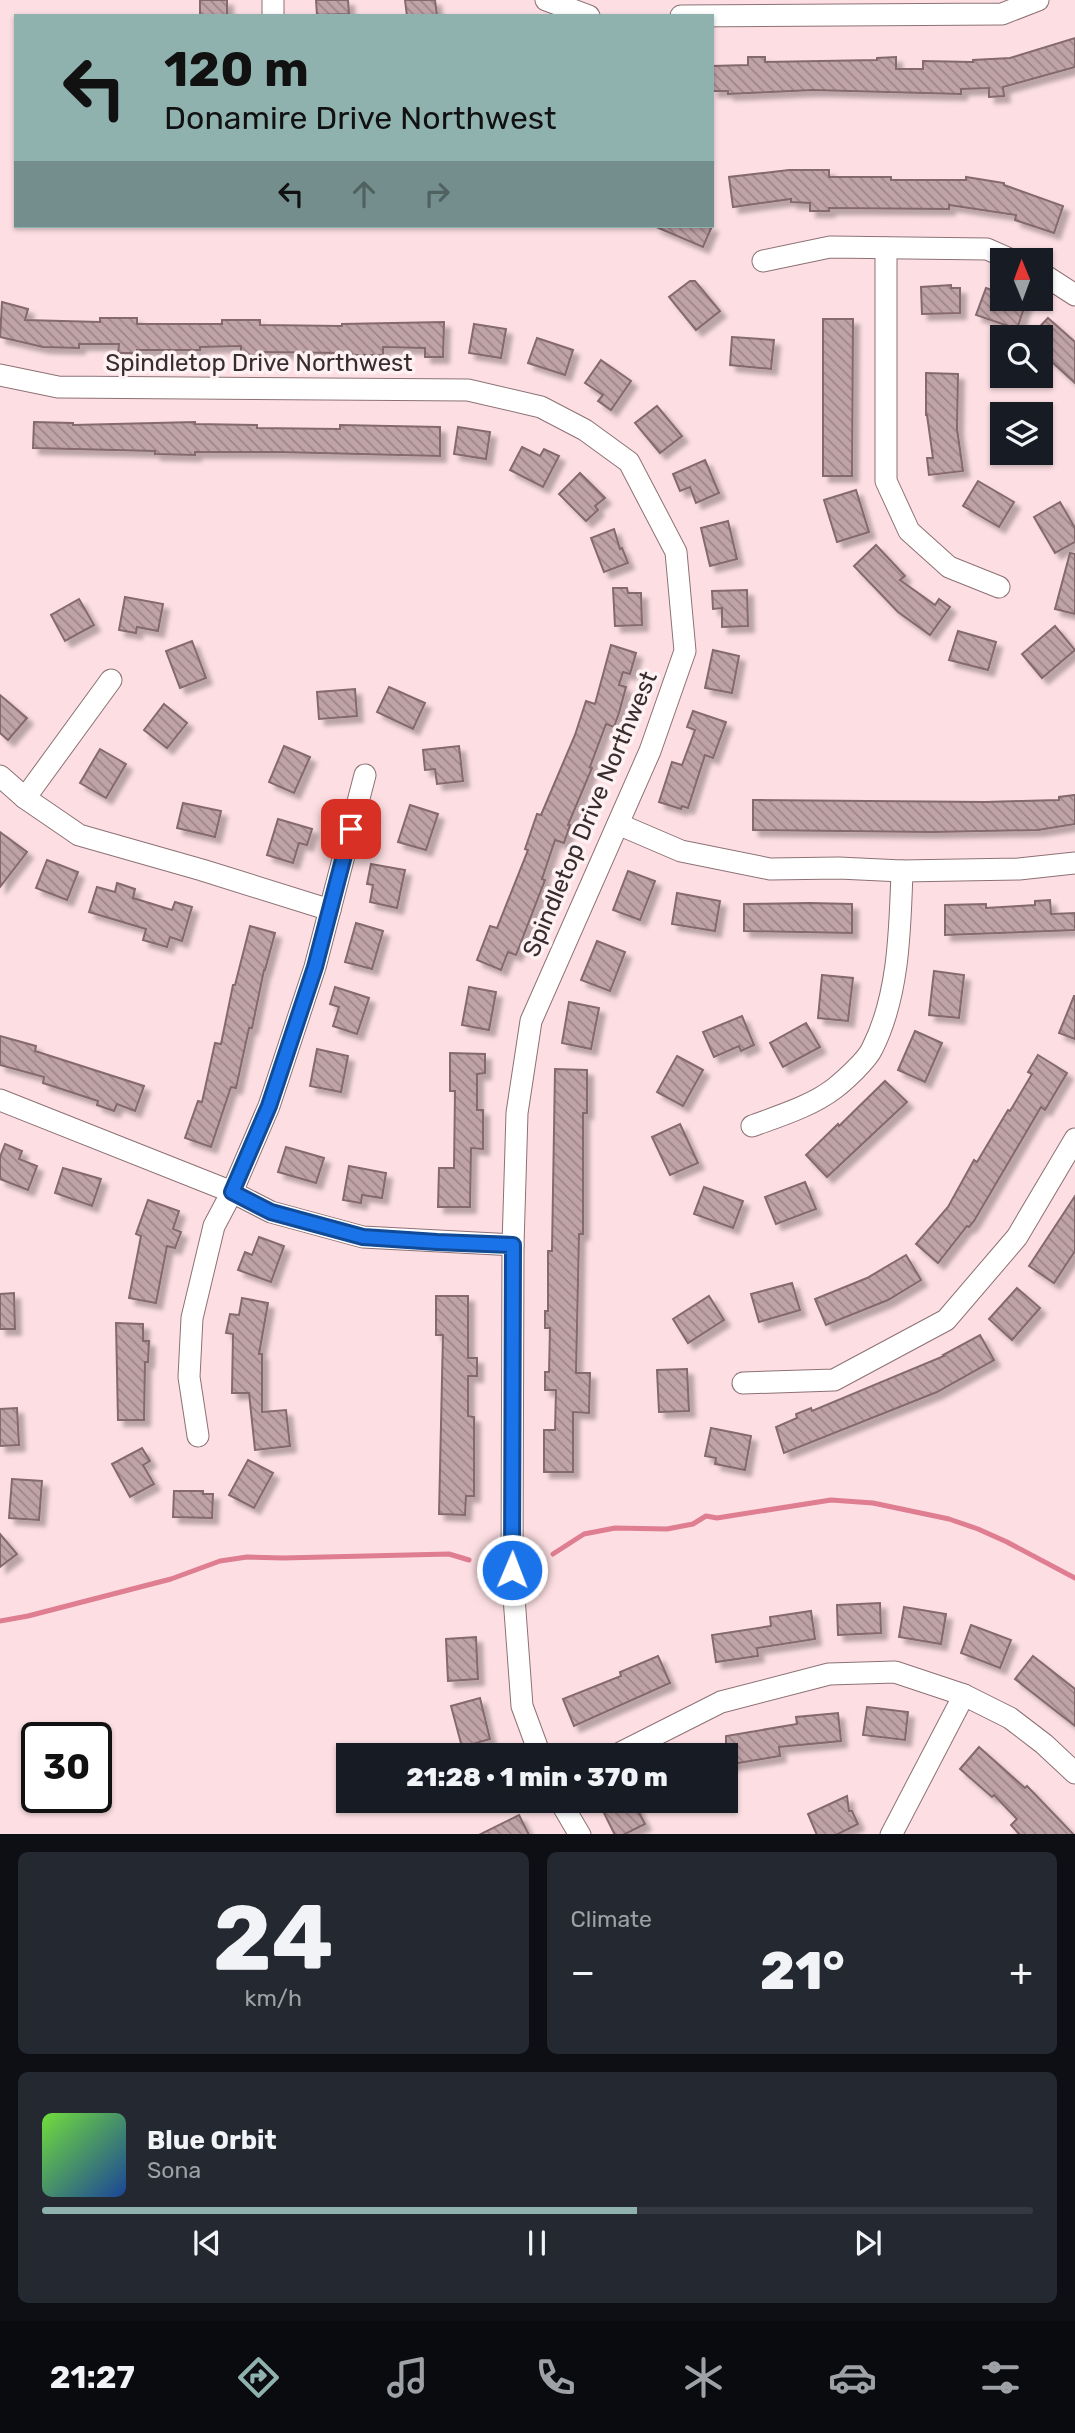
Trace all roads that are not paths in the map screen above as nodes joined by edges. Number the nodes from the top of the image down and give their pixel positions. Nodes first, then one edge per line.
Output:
1 (546, 0) edge
2 (1038, 0) edge
3 (907, 7) edge
4 (584, 14) edge
5 (714, 15) edge
6 (886, 248) junction
7 (990, 250) edge
8 (763, 261) dead end
9 (1054, 281) edge
10 (1075, 295) edge
11 (0, 375) edge
12 (999, 587) dead end
13 (111, 680) dead end
14 (365, 775) dead end
15 (0, 776) edge
16 (25, 798) junction
17 (618, 824) junction
18 (1075, 863) edge
19 (902, 871) junction
20 (330, 910) junction
21 (0, 1100) edge
22 (752, 1126) dead end
23 (1075, 1139) edge
24 (232, 1192) junction
25 (513, 1245) junction
26 (743, 1383) dead end
27 (198, 1436) dead end
28 (964, 1695) junction
29 (536, 1743) edge
30 (640, 1743) edge
31 (1075, 1773) edge
32 (567, 1813) edge
33 (579, 1834) edge
34 (892, 1834) edge

1 - 4 street
2 - 3 street
3 - 5 street
6 - 7 street
6 - 8 street
6 - 12 street
9 - 10 street
11 - 17 street, Spindletop Drive Northwest
13 - 16 street
14 - 20 street
15 - 16 street
16 - 20 street
17 - 19 street
17 - 25 street, Spindletop Drive Northwest
18 - 19 street
19 - 22 street
20 - 24 street
21 - 24 street
23 - 26 street
24 - 25 street
24 - 27 street
25 - 29 street, Spindletop Drive Northwest
28 - 30 street
28 - 31 street
28 - 34 street
32 - 33 street

